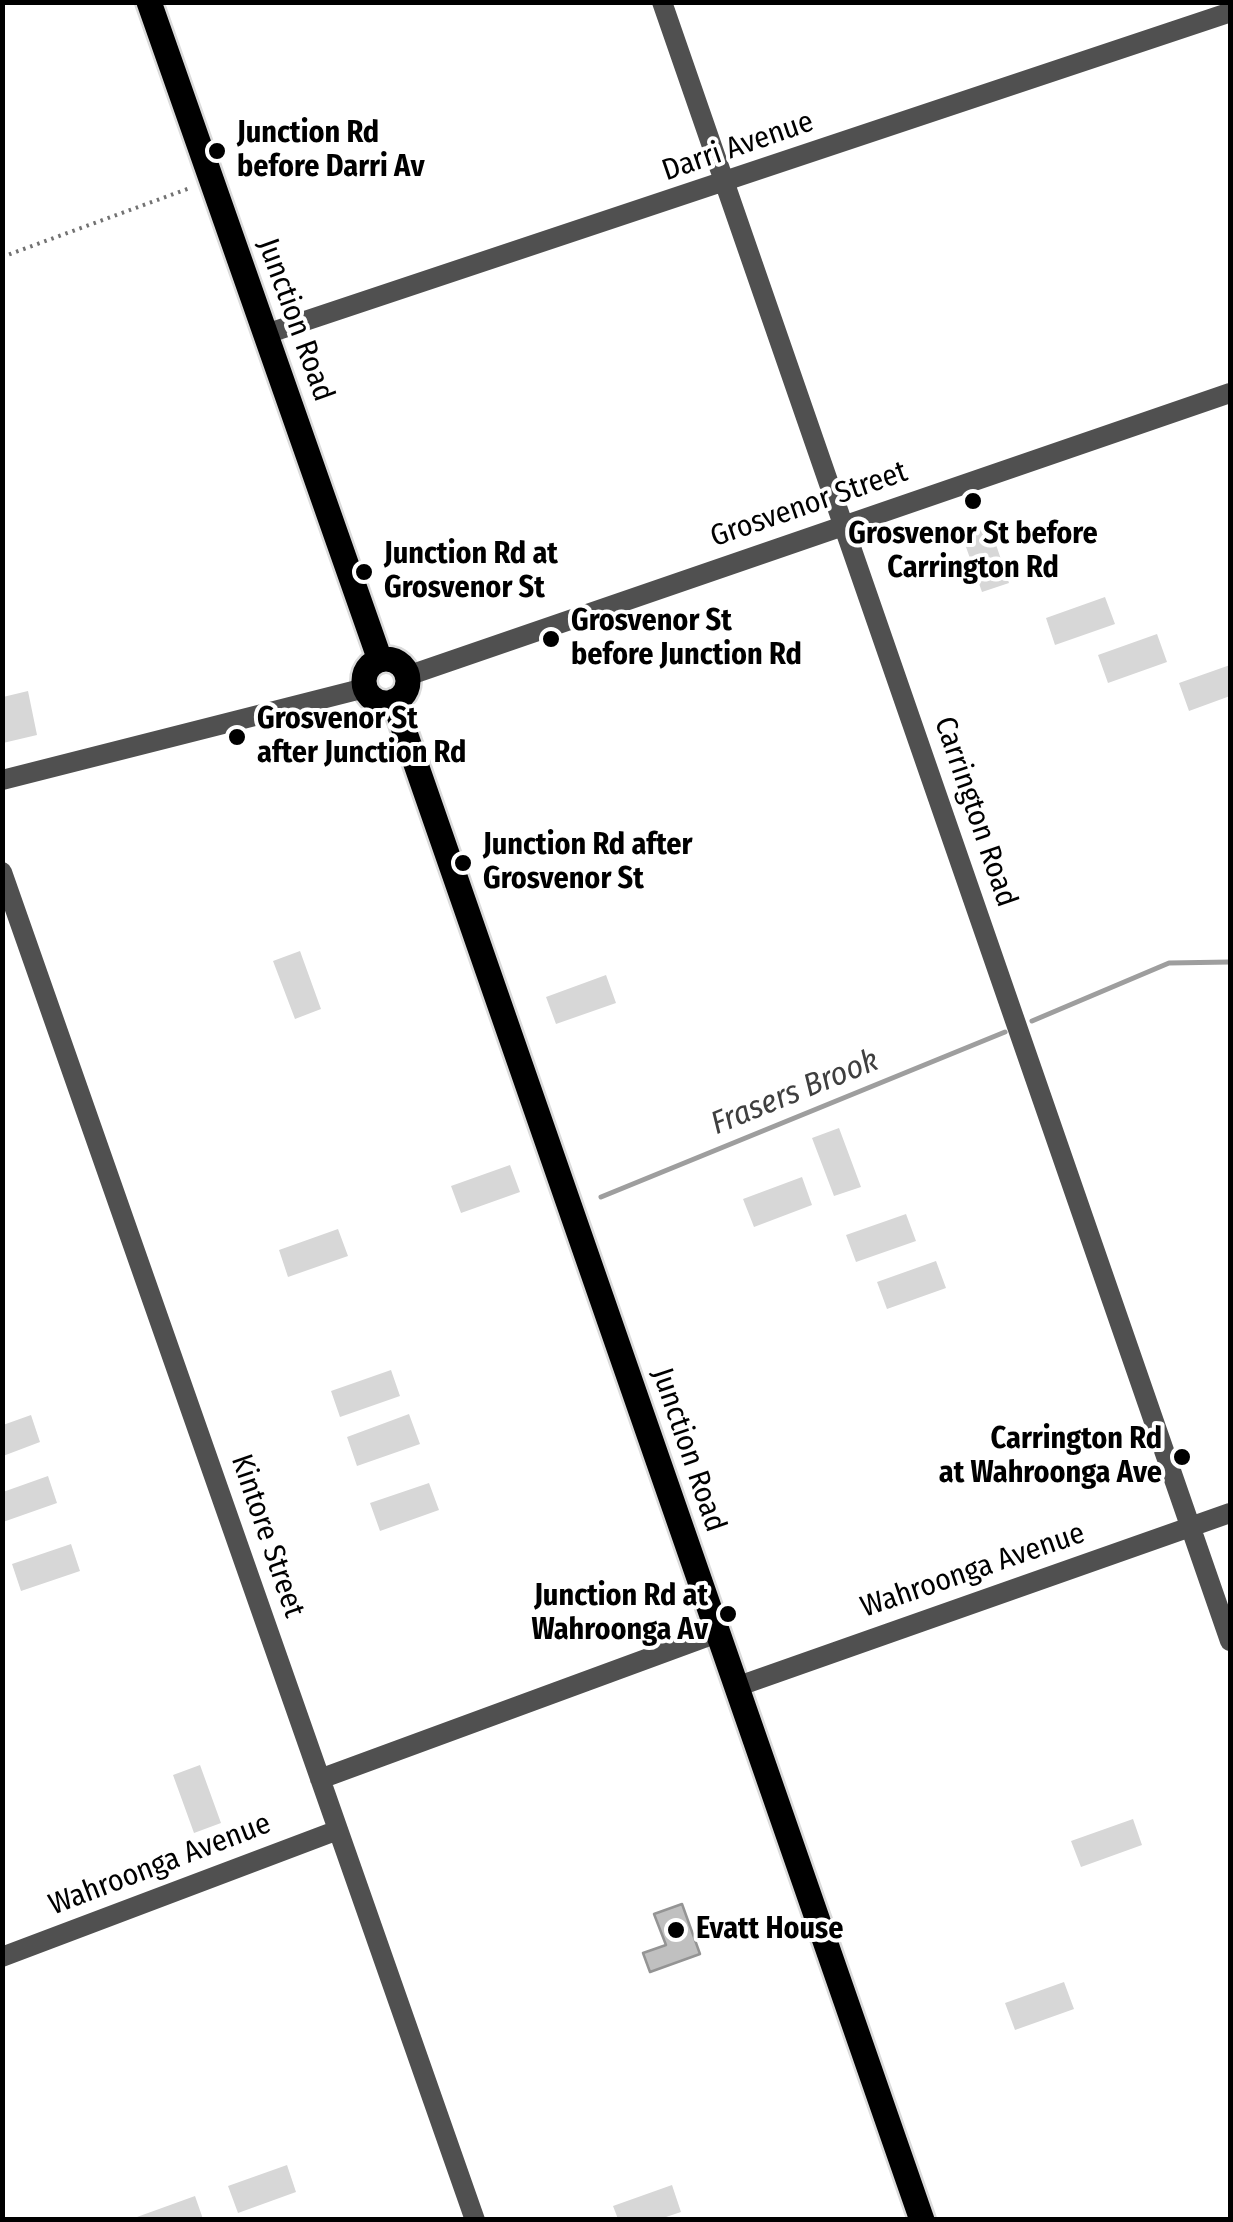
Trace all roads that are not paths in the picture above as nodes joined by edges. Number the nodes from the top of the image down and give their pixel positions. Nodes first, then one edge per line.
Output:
1 (149, 2) edge
2 (662, 2) edge
3 (1228, 11) edge
4 (725, 184) junction
5 (266, 334) junction
6 (1230, 393) edge
7 (844, 525) junction
8 (380, 660) junction
9 (408, 676) junction
10 (365, 688) junction
11 (394, 701) junction
12 (2, 780) edge
13 (2, 872) edge
14 (1230, 1513) edge
15 (1191, 1527) junction
16 (717, 1634) junction
17 (1230, 1641) edge
18 (736, 1687) junction
19 (320, 1779) junction
20 (338, 1830) junction
21 (2, 1958) edge
22 (475, 2220) edge
23 (922, 2220) edge

1 - 5 main road, Junction Road
2 - 4 street, Carrington Road
3 - 4 street, Darri Avenue
4 - 5 street, Darri Avenue
4 - 7 street, Carrington Road
5 - 8 main road, Junction Road
6 - 7 street, Grosvenor Street
7 - 9 street, Grosvenor Street
7 - 15 street, Carrington Road
8 - 9 main road
8 - 10 main road
9 - 11 main road
10 - 11 main road
10 - 12 street
11 - 16 main road, Junction Road
13 - 19 street, Kintore Street
14 - 15 street, Wahroonga Avenue
15 - 17 street, Carrington Road
15 - 18 street, Wahroonga Avenue
16 - 18 main road, Junction Road
16 - 19 street
18 - 23 main road, Junction Road
19 - 20 street, Kintore Street
20 - 21 street, Wahroonga Avenue
20 - 22 street, Kintore Street

